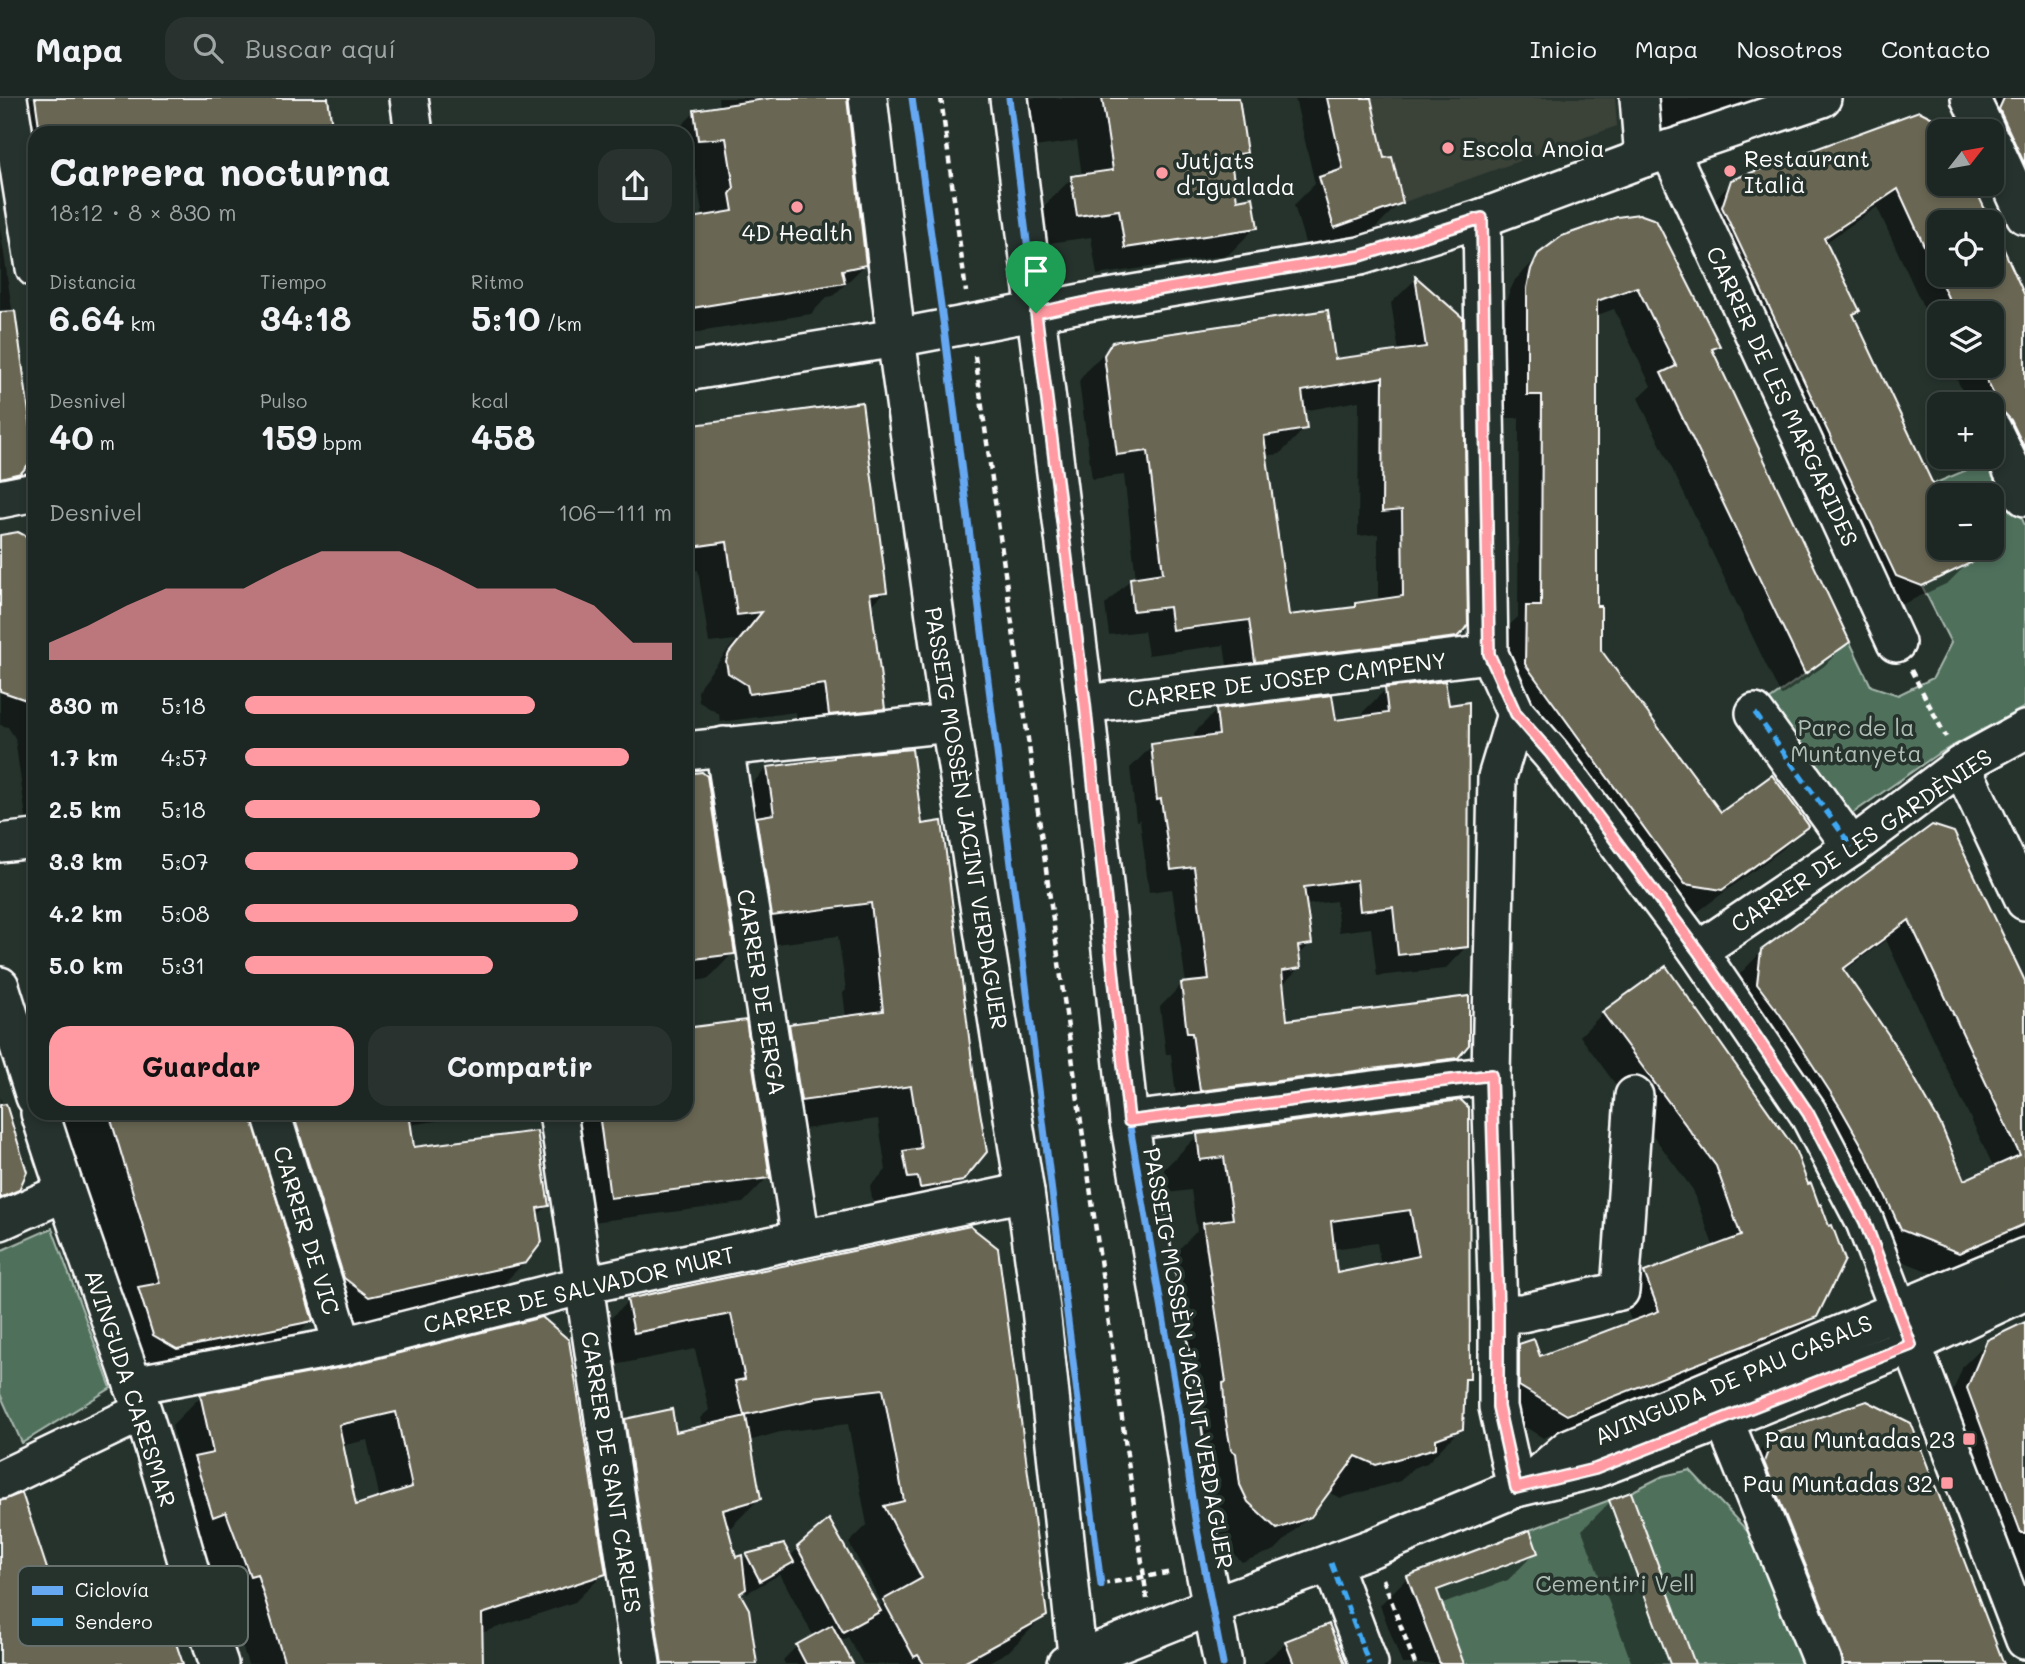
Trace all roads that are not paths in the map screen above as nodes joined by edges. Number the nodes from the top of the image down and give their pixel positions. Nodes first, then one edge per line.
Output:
1 (8, 98) edge
2 (409, 98) edge
3 (868, 98) edge
4 (1009, 98) edge
5 (1639, 98) edge
6 (1822, 98) edge
7 (1970, 98) edge
8 (1980, 119) edge
9 (413, 126) edge
10 (1657, 154) junction
11 (2004, 169) edge
12 (2025, 215) edge
13 (1482, 218) junction
14 (28, 224) edge
15 (1036, 313) junction
16 (896, 338) junction
17 (693, 371) edge
18 (2004, 454) edge
19 (28, 493) edge
20 (2025, 498) edge
21 (0, 499) edge
22 (1896, 643) road end
23 (1489, 654) junction
24 (1085, 704) junction
25 (1755, 713) dead end
26 (1516, 714) junction
27 (950, 723) junction
28 (2025, 730) edge
29 (724, 746) junction
30 (693, 750) edge
31 (1551, 754) junction
32 (1961, 765) junction
33 (1497, 777) junction
34 (28, 840) edge
35 (0, 843) edge
36 (1852, 847) junction
37 (2025, 901) edge
38 (1698, 951) junction
39 (0, 986) edge
40 (28, 1075) edge
41 (1491, 1075) junction
42 (1634, 1096) dead end
43 (42, 1120) edge
44 (273, 1120) edge
45 (559, 1120) edge
46 (1129, 1121) junction
47 (65, 1192) junction
48 (1025, 1192) junction
49 (0, 1221) edge
50 (801, 1239) junction
51 (2025, 1257) edge
52 (584, 1284) junction
53 (2025, 1291) edge
54 (1899, 1311) junction
55 (1498, 1312) junction
56 (1911, 1345) junction
57 (343, 1346) junction
58 (138, 1398) junction
59 (1724, 1420) junction
60 (0, 1480) edge
61 (1522, 1486) junction
62 (1331, 1563) junction
63 (187, 1566) edge
64 (1212, 1606) junction
65 (2025, 1640) edge
66 (213, 1646) edge
67 (1074, 1662) edge
68 (219, 1664) edge
69 (641, 1664) edge
70 (1223, 1664) edge
71 (1369, 1664) edge
72 (1824, 1664) edge

1 - 14 street
2 - 9 street
3 - 16 street, PASSEIG MOSSÈN JACINT VERDAGUER
4 - 15 street, PASSEIG MOSSÈN JACINT VERDAGUER
5 - 10 street, CARRER DE LES MARGARIDES
6 - 10 street
7 - 8 street
10 - 13 street
10 - 22 street, CARRER DE LES MARGARIDES
11 - 12 street
13 - 15 street
13 - 23 street
15 - 16 street
15 - 24 street, PASSEIG MOSSÈN JACINT VERDAGUER
16 - 17 street
16 - 27 street, PASSEIG MOSSÈN JACINT VERDAGUER
18 - 20 street
19 - 21 street
23 - 24 street, CARRER DE JOSEP CAMPENY
23 - 26 street
24 - 46 street, PASSEIG MOSSÈN JACINT VERDAGUER
25 - 36 street
26 - 31 street
26 - 33 street
27 - 29 street
27 - 48 street, PASSEIG MOSSÈN JACINT VERDAGUER
28 - 32 street, CARRER DE LES GARDÈNIES
29 - 30 street
29 - 50 street, CARRER DE BERGA
31 - 33 street
31 - 38 street
32 - 36 street, CARRER DE LES GARDÈNIES
32 - 37 street
33 - 41 street
34 - 35 street
36 - 38 street, CARRER DE LES GARDÈNIES
38 - 54 street
39 - 40 street
41 - 46 street
41 - 55 street
42 - 55 street
43 - 47 street, AVINGUDA CARESMAR
44 - 57 street, CARRER DE VIC
45 - 52 street, CARRER DE SANT CARLES
46 - 64 street, PASSEIG MOSSÈN JACINT VERDAGUER
47 - 49 street
47 - 58 street, AVINGUDA CARESMAR
48 - 50 street, CARRER DE SALVADOR MURT
48 - 67 street, PASSEIG MOSSÈN JACINT VERDAGUER
50 - 52 street, CARRER DE SALVADOR MURT
51 - 54 street, AVINGUDA DE PAU CASALS
52 - 57 street, CARRER DE SALVADOR MURT
52 - 69 street, CARRER DE SANT CARLES
53 - 56 street, AVINGUDA DE PAU CASALS
54 - 56 street
54 - 61 street, AVINGUDA DE PAU CASALS
55 - 61 street
56 - 59 street, AVINGUDA DE PAU CASALS
56 - 65 street
57 - 58 street, CARRER DE SALVADOR MURT
58 - 60 street, CARRER DE SALVADOR MURT
58 - 63 street, AVINGUDA CARESMAR
59 - 61 street, AVINGUDA DE PAU CASALS
59 - 72 street
61 - 62 street, AVINGUDA DE PAU CASALS
62 - 64 street, AVINGUDA DE PAU CASALS
62 - 71 street
64 - 67 street, AVINGUDA DE PAU CASALS
64 - 70 street, PASSEIG MOSSÈN JACINT VERDAGUER
66 - 68 street, AVINGUDA CARESMAR

